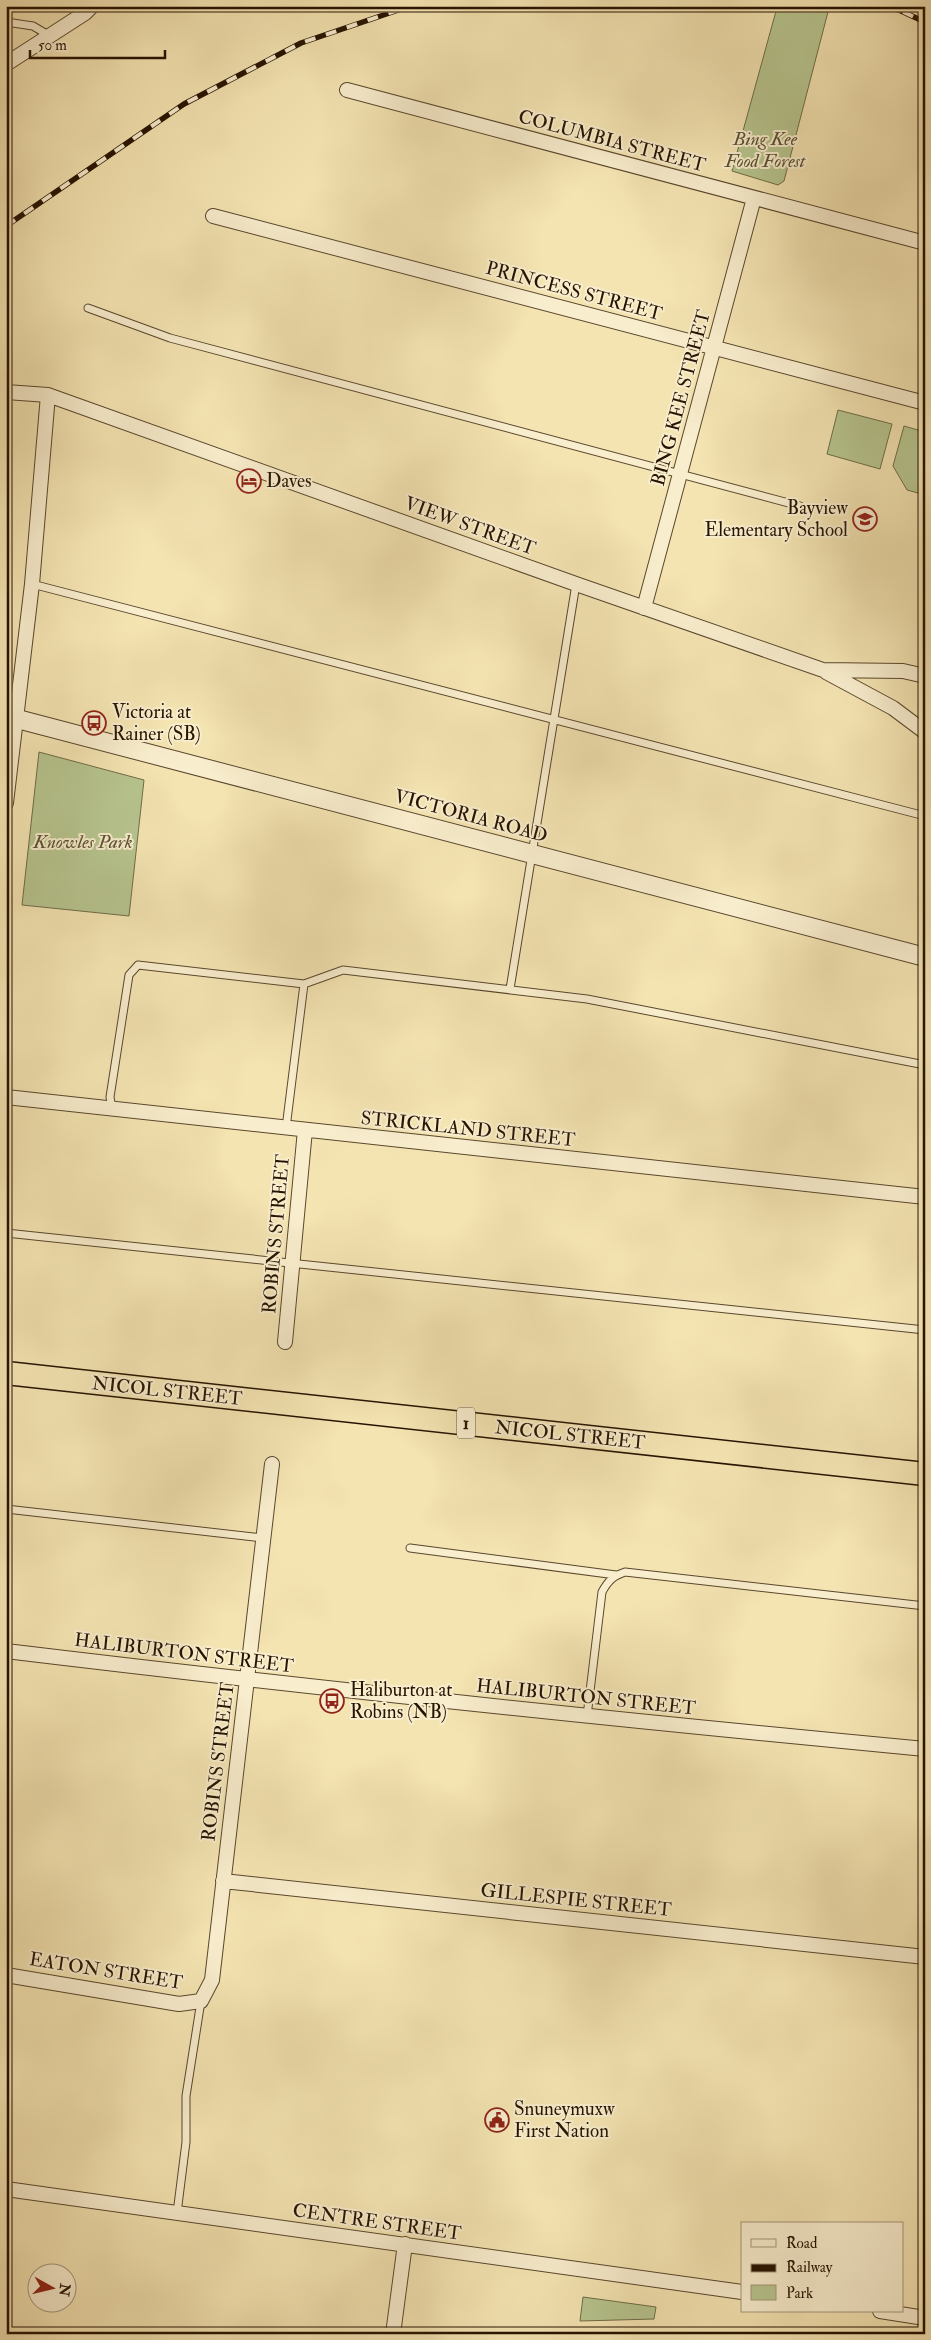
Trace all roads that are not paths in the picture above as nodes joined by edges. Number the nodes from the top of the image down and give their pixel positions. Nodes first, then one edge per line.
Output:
1 (87, 9) edge
2 (6, 22) edge
3 (50, 36) junction
4 (6, 64) edge
5 (347, 90) dead end
6 (754, 198) junction
7 (213, 216) dead end
8 (925, 243) edge
9 (88, 308) dead end
10 (714, 348) junction
11 (6, 392) edge
12 (48, 395) junction
13 (925, 403) edge
14 (680, 473) junction
15 (800, 506) dead end
16 (32, 584) junction
17 (576, 584) junction
18 (644, 608) junction
19 (823, 670) junction
20 (925, 676) edge
21 (10, 717) edge
22 (553, 720) junction
23 (925, 732) edge
24 (6, 803) edge
25 (925, 816) edge
26 (533, 854) junction
27 (925, 957) edge
28 (304, 984) junction
29 (510, 989) junction
30 (925, 1065) edge
31 (6, 1097) edge
32 (112, 1109) junction
33 (286, 1128) junction
34 (305, 1130) junction
35 (925, 1197) edge
36 (6, 1233) edge
37 (292, 1264) junction
38 (925, 1330) edge
39 (285, 1342) dead end
40 (6, 1373) edge
41 (272, 1464) dead end
42 (925, 1474) edge
43 (6, 1510) edge
44 (263, 1538) junction
45 (410, 1548) dead end
46 (616, 1575) junction
47 (925, 1606) edge
48 (6, 1651) edge
49 (247, 1680) junction
50 (587, 1716) junction
51 (925, 1749) edge
52 (223, 1881) junction
53 (925, 1957) edge
54 (6, 1975) edge
55 (201, 2001) junction
56 (6, 2189) edge
57 (177, 2213) junction
58 (406, 2244) junction
59 (741, 2292) edge
60 (886, 2312) edge
61 (925, 2318) edge
62 (393, 2334) edge

1 - 3 street
2 - 3 lane
3 - 4 street
5 - 6 street, COLUMBIA STREET
6 - 8 street, COLUMBIA STREET
6 - 10 street, BING KEE STREET
7 - 10 street, PRINCESS STREET
9 - 14 lane
10 - 13 street, PRINCESS STREET
10 - 14 street, BING KEE STREET
11 - 12 street, VIEW STREET
12 - 16 street
12 - 17 street, VIEW STREET
14 - 15 lane
14 - 18 street, BING KEE STREET
16 - 21 street
16 - 22 lane
17 - 18 street, VIEW STREET
17 - 22 lane
18 - 19 street, VIEW STREET
19 - 20 street, VIEW STREET
19 - 23 street
21 - 24 street
21 - 26 street, VICTORIA ROAD
22 - 25 lane
22 - 26 lane
26 - 27 street, VICTORIA ROAD
26 - 29 lane
28 - 29 lane
28 - 32 lane
28 - 33 lane
29 - 30 lane
31 - 32 street, STRICKLAND STREET
32 - 33 street, STRICKLAND STREET
33 - 34 street, STRICKLAND STREET
34 - 35 street, STRICKLAND STREET
34 - 37 street, ROBINS STREET
36 - 37 lane
37 - 38 lane
37 - 39 street, ROBINS STREET
40 - 42 highway, NICOL STREET / 1
41 - 44 street, ROBINS STREET
43 - 44 lane
44 - 49 street, ROBINS STREET
45 - 46 lane
46 - 47 lane
46 - 50 lane
48 - 49 street, HALIBURTON STREET
49 - 50 street, HALIBURTON STREET
49 - 52 street, ROBINS STREET
50 - 51 street, HALIBURTON STREET
52 - 53 street, GILLESPIE STREET
52 - 55 street, ROBINS STREET
54 - 55 street, EATON STREET
55 - 57 lane
56 - 57 street, CENTRE STREET
57 - 58 street, CENTRE STREET
58 - 59 street, CENTRE STREET
58 - 62 street
60 - 61 street

